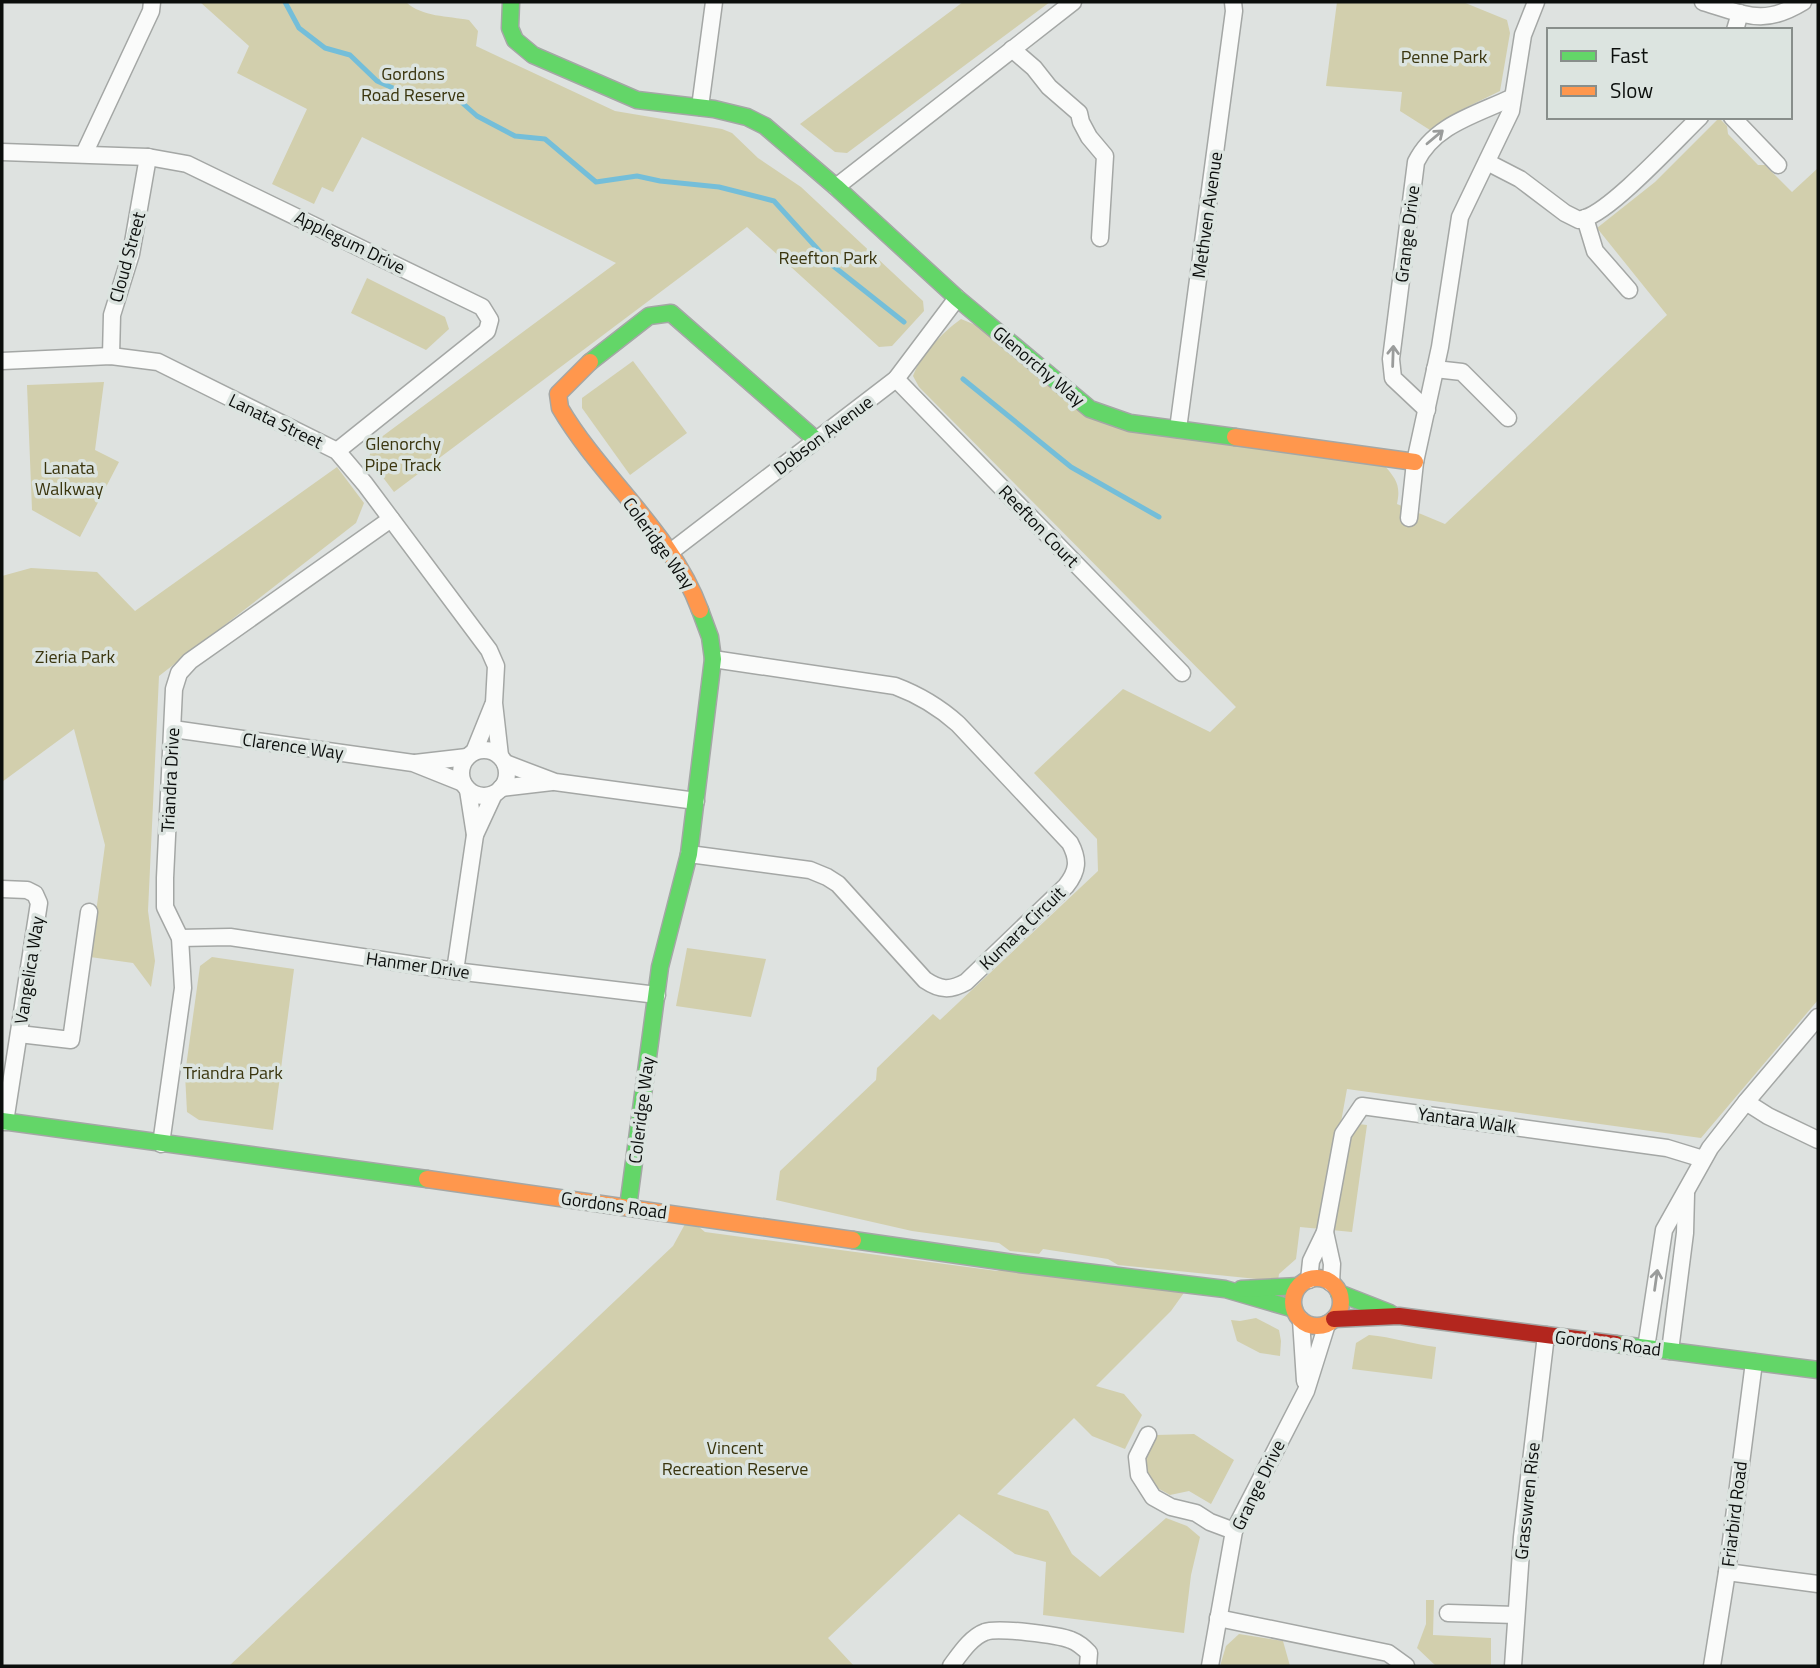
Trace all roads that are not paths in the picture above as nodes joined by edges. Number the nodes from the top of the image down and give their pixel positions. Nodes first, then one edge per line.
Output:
1 (152, 2) edge
2 (511, 2) edge
3 (714, 2) edge
4 (1073, 2) edge
5 (1233, 2) edge
6 (1536, 2) edge
7 (1703, 2) edge
8 (1802, 2) edge
9 (1740, 13) junction
10 (1736, 28) edge
11 (1012, 49) junction
12 (1511, 98) junction
13 (700, 107) junction
14 (1698, 119) edge
15 (1734, 119) edge
16 (2, 152) edge
17 (84, 154) junction
18 (148, 157) junction
19 (1487, 162) junction
20 (1778, 165) dead end
21 (836, 187) junction
22 (1585, 218) junction
23 (1100, 238) dead end
24 (1629, 290) dead end
25 (957, 298) junction
26 (111, 356) junction
27 (2, 361) edge
28 (1435, 369) junction
29 (896, 379) junction
30 (1427, 410) junction
31 (1508, 418) dead end
32 (1178, 429) junction
33 (816, 440) junction
34 (337, 451) junction
35 (1415, 462) junction
36 (1409, 518) dead end
37 (391, 519) junction
38 (669, 553) junction
39 (713, 659) junction
40 (1182, 673) dead end
41 (494, 703) junction
42 (173, 729) junction
43 (471, 754) junction
44 (502, 759) junction
45 (413, 763) junction
46 (555, 782) junction
47 (466, 786) junction
48 (497, 791) junction
49 (696, 801) junction
50 (475, 835) junction
51 (689, 854) junction
52 (2, 889) edge
53 (89, 912) dead end
54 (180, 938) junction
55 (455, 971) junction
56 (657, 995) junction
57 (1818, 1017) edge
58 (19, 1034) junction
59 (1746, 1102) junction
60 (4, 1122) edge
61 (1818, 1140) edge
62 (161, 1144) junction
63 (1703, 1159) junction
64 (1686, 1192) junction
65 (628, 1207) junction
66 (1325, 1232) junction
67 (1304, 1283) junction
68 (1335, 1288) junction
69 (1225, 1289) junction
70 (1297, 1315) junction
71 (1398, 1316) junction
72 (1331, 1322) junction
73 (1546, 1335) junction
74 (1646, 1348) junction
75 (1670, 1351) junction
76 (1754, 1362) junction
77 (1818, 1370) edge
78 (1306, 1391) junction
79 (1148, 1435) dead end
80 (1234, 1531) junction
81 (1727, 1572) junction
82 (1818, 1584) edge
83 (1448, 1613) dead end
84 (1517, 1615) junction
85 (1218, 1618) junction
86 (951, 1666) edge
87 (1088, 1666) edge
88 (1210, 1666) edge
89 (1406, 1666) edge
90 (1513, 1666) edge
91 (1712, 1666) edge

1 - 17 street
2 - 13 street, Glenorchy Way
3 - 13 street
4 - 11 street
5 - 32 street, Methven Avenue
6 - 12 street
7 - 9 street
8 - 9 street
9 - 10 street
11 - 21 street
11 - 23 street
12 - 19 street
30 -> 12 street, Grange Drive
13 - 21 street, Glenorchy Way
14 - 22 street
15 - 20 street
16 - 17 street, Applegum Drive
17 - 18 street, Applegum Drive
18 - 26 street, Cloud Street
18 - 34 street, Applegum Drive
19 - 22 street
19 - 28 street
21 - 25 street, Glenorchy Way
22 - 24 street
25 - 29 street, Dobson Avenue
25 - 32 street, Glenorchy Way
26 - 27 street, Lanata Street
26 - 34 street, Lanata Street
28 - 30 street
28 - 31 street
29 - 33 street, Dobson Avenue
29 - 40 street, Reefton Court
30 - 35 street
32 - 35 street, Glenorchy Way
33 - 38 street, Dobson Avenue
33 - 38 street, Coleridge Way
34 - 37 street, Lanata Street
35 - 36 street
37 - 41 street, Lanata Street
37 - 42 street, Triandra Drive
38 - 39 street, Coleridge Way
39 - 49 street, Coleridge Way
39 - 51 street, Kumara Circuit
41 - 43 street, Lanata Street
41 - 44 street, Lanata Street
42 - 45 street, Clarence Way
42 - 54 street, Triandra Drive
43 - 44 street
43 - 45 street, Clarence Way
43 - 47 street
44 - 46 street
44 - 48 street
45 - 47 street, Clarence Way
46 - 48 street
46 - 49 street
47 - 48 street
47 - 50 street
48 - 50 street
49 - 51 street, Coleridge Way
50 - 55 street
51 - 56 street, Coleridge Way
52 - 58 street, Vangelica Way
53 - 58 street
54 - 55 street, Hanmer Drive
54 - 62 street, Triandra Drive
55 - 56 street, Hanmer Drive
56 - 65 street, Coleridge Way
57 - 59 street
58 - 60 street, Vangelica Way
59 - 61 street
59 - 63 street
60 - 62 street, Gordons Road
62 - 65 street, Gordons Road
63 - 64 street
63 - 66 street, Yantara Walk
74 -> 64 street
64 - 75 street
65 - 69 street, Gordons Road
66 - 67 street, Yantara Walk
66 - 68 street, Yantara Walk
67 - 68 street
67 - 69 street, Gordons Road
67 - 70 street
68 - 71 street, Gordons Road
68 - 72 street
69 - 70 street, Gordons Road
70 - 72 street
70 - 78 street
71 - 72 street, Gordons Road
71 - 73 street, Gordons Road
72 - 78 street, Grange Drive
73 - 74 street, Gordons Road
73 - 84 street, Grasswren Rise
74 - 75 street, Gordons Road
75 - 76 street, Gordons Road
76 - 77 street, Gordons Road
76 - 81 street, Friarbird Road
78 - 80 street, Grange Drive
79 - 80 street
80 - 85 street, Grange Drive
81 - 82 street
81 - 91 street, Friarbird Road
83 - 84 street
84 - 90 street, Grasswren Rise
85 - 88 street, Grange Drive
85 - 89 street
86 - 87 street

